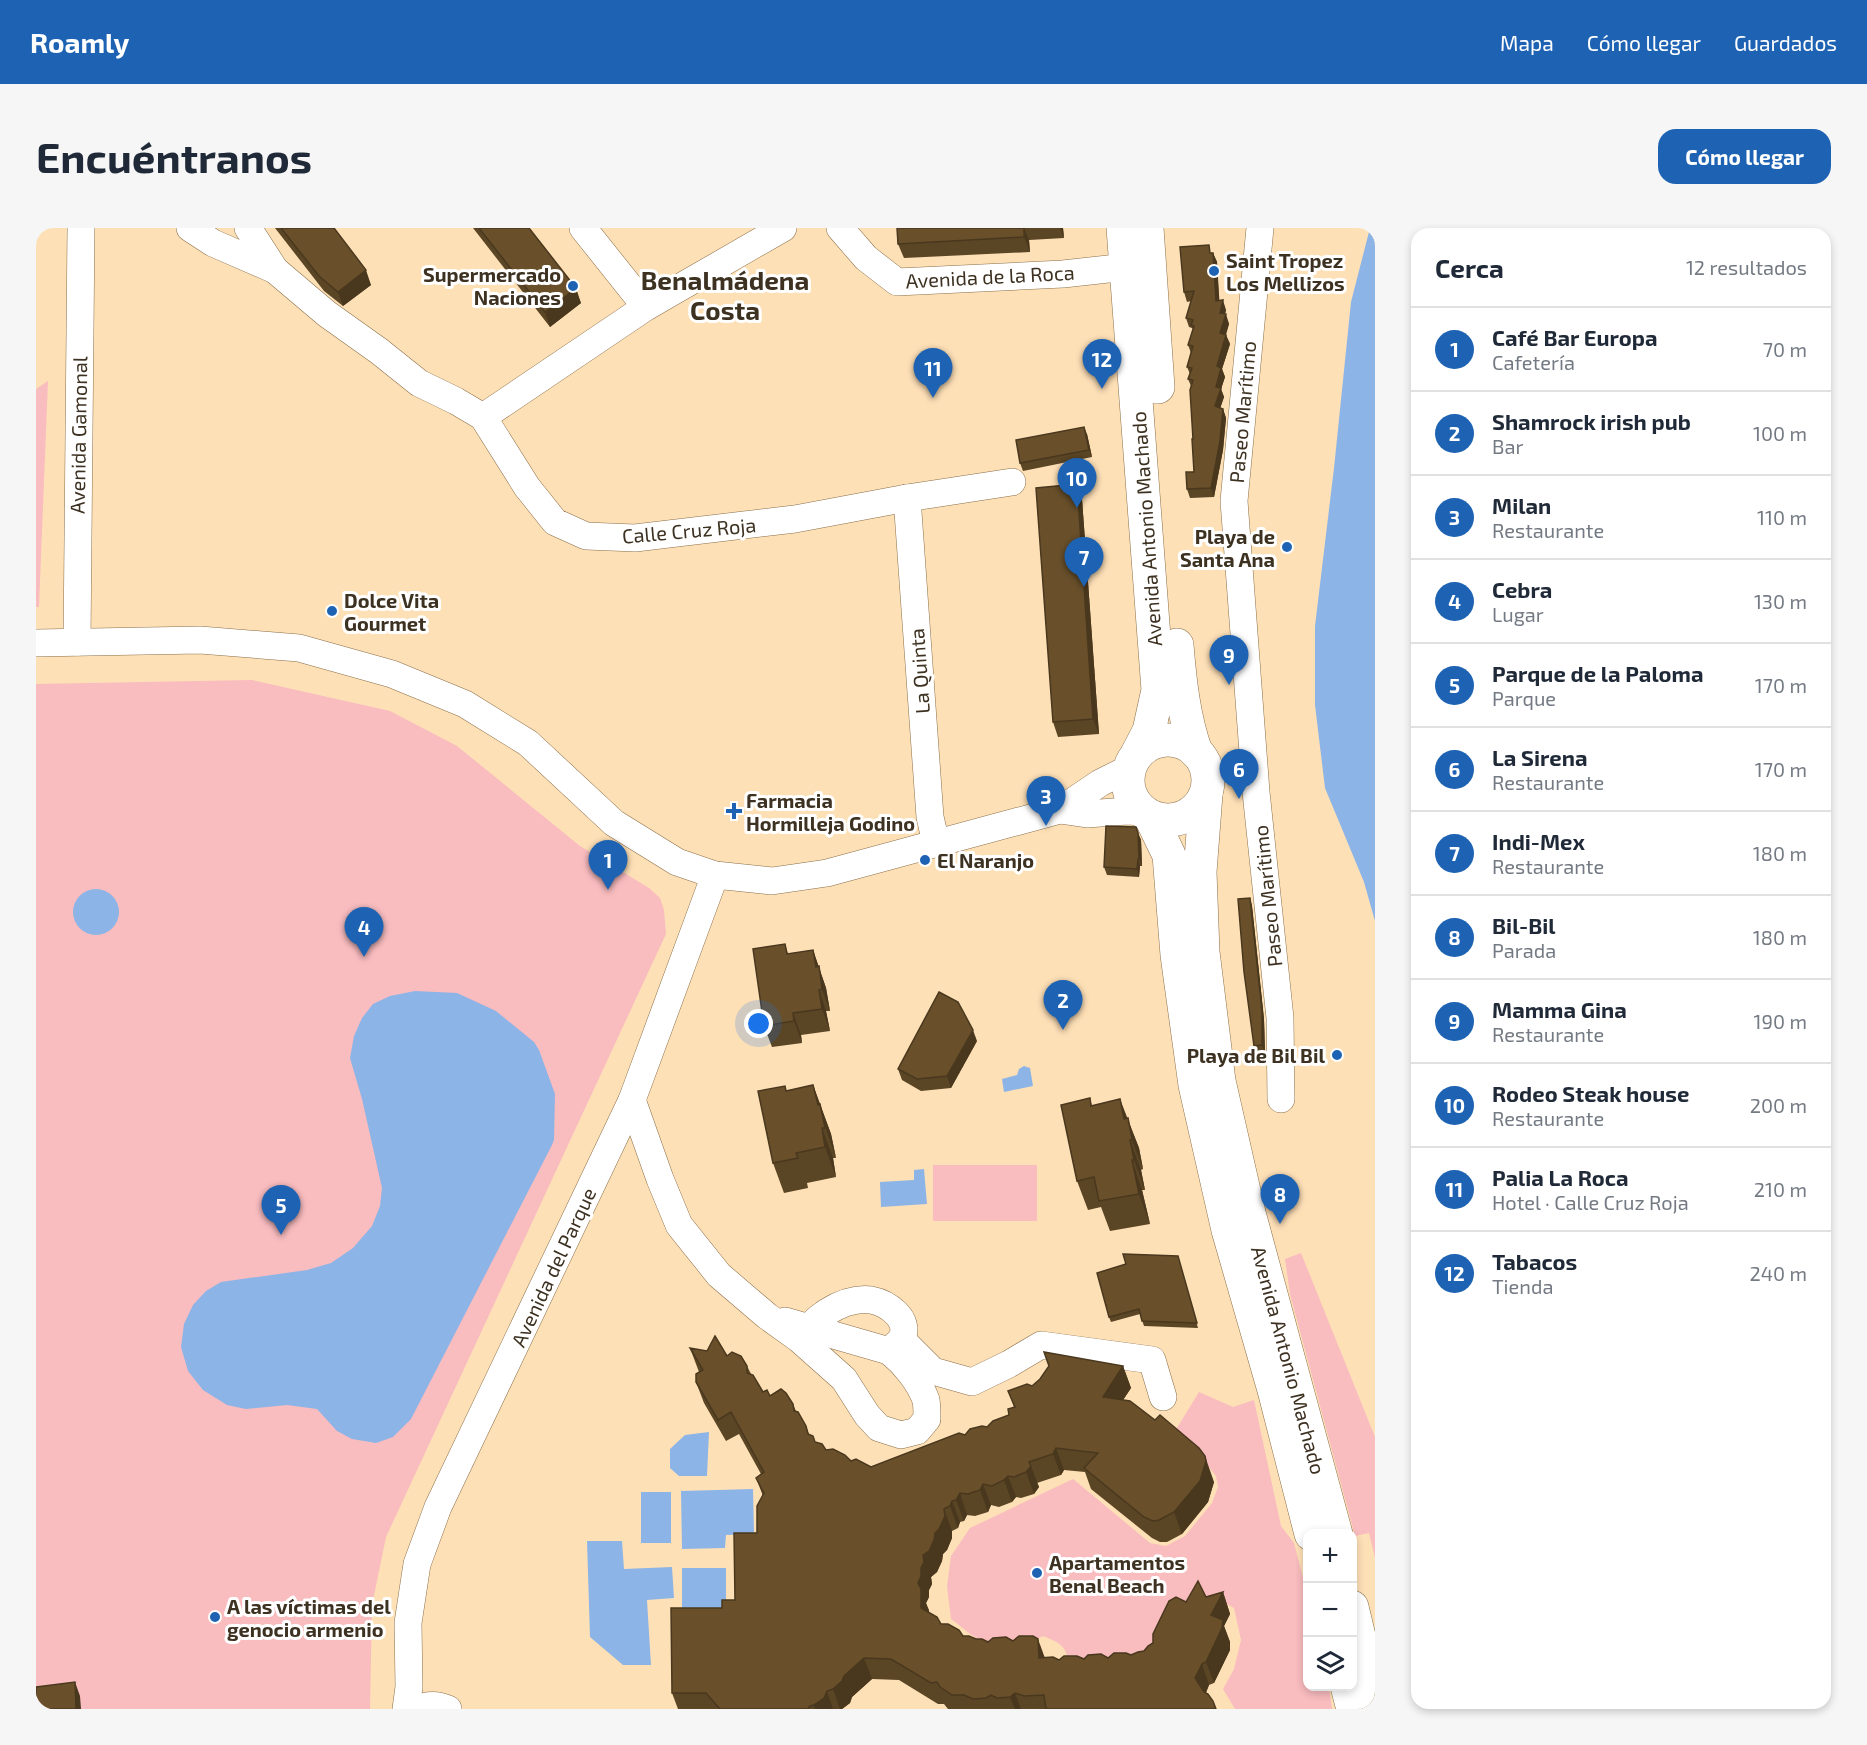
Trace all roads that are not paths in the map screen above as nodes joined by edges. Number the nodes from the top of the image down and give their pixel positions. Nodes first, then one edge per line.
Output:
1 (81, 228) edge
2 (190, 228) edge
3 (248, 228) edge
4 (583, 228) edge
5 (783, 228) edge
6 (840, 228) edge
7 (1123, 228) edge
8 (1147, 228) edge
9 (1260, 228) edge
10 (1126, 267) junction
11 (274, 270) junction
12 (646, 307) junction
13 (483, 417) junction
14 (1012, 482) dead end
15 (907, 498) junction
16 (77, 642) junction
17 (36, 643) edge
18 (1196, 752) junction
19 (1127, 766) junction
20 (1206, 794) junction
21 (1060, 810) junction
22 (1146, 814) junction
23 (936, 843) junction
24 (716, 875) junction
25 (1281, 1099) dead end
26 (632, 1100) junction
27 (767, 1316) junction
28 (819, 1332) junction
29 (895, 1345) junction
30 (1163, 1397) dead end
31 (1310, 1529) edge
32 (1335, 1529) edge
33 (1357, 1624) edge
34 (1348, 1691) edge
35 (1375, 1703) edge
36 (424, 1708) edge
37 (1353, 1709) edge

1 - 16 street, Avenida Gamonal
2 - 11 street, Calle Cruz Roja
3 - 11 street
4 - 12 street
5 - 12 street
6 - 10 street, Avenida de la Roca
7 - 10 main road, Avenida Antonio Machado
8 - 18 main road, Avenida Antonio Machado
9 - 25 street, Paseo Marítimo
10 - 19 main road, Avenida Antonio Machado
11 - 13 street, Calle Cruz Roja
12 - 13 street
13 - 15 street, Calle Cruz Roja
14 - 15 street, Calle Cruz Roja
15 - 23 street, La Quinta
16 - 17 street
16 - 24 street
18 - 19 main road
18 - 20 main road
19 - 21 street
19 - 22 main road
20 - 22 main road
20 - 32 main road, Avenida Antonio Machado
21 - 22 street
21 - 23 street
22 - 31 main road, Avenida Antonio Machado
23 - 24 street
24 - 26 street, Avenida del Parque
26 - 27 street
26 - 36 street, Avenida del Parque
27 - 28 street
27 - 29 street
28 - 29 street
28 - 29 street
29 - 30 street
33 - 35 main road
34 - 37 main road

